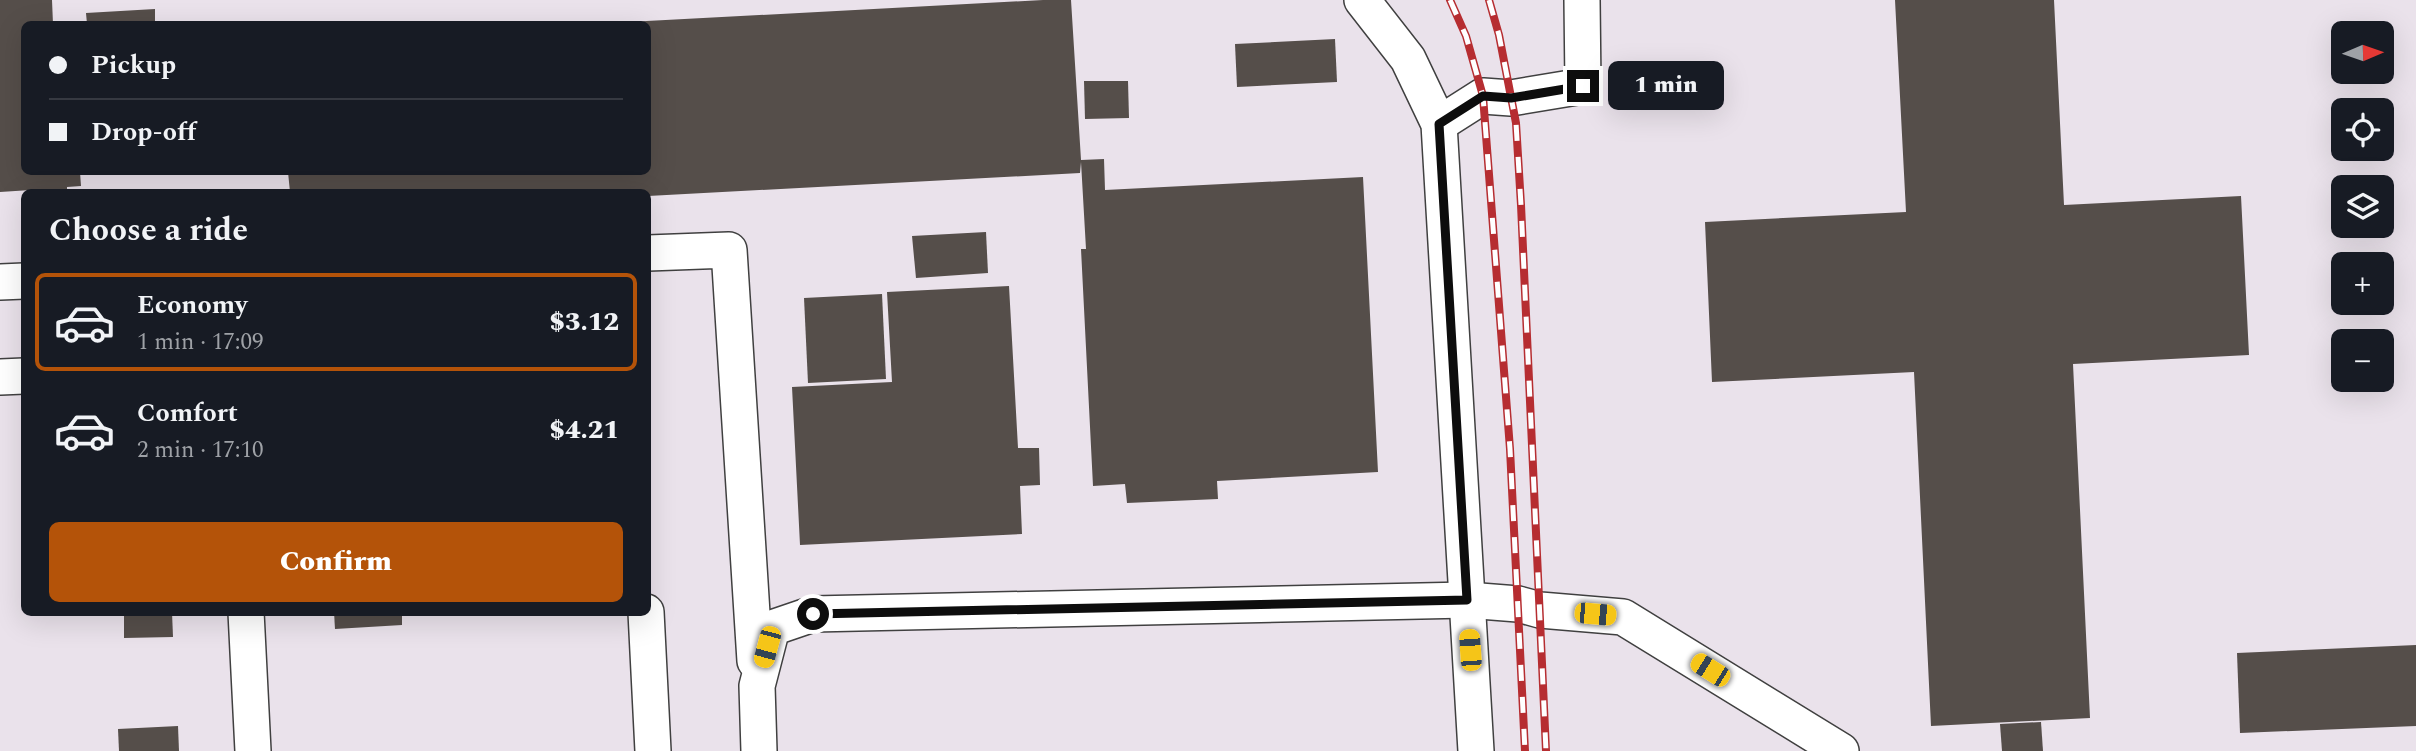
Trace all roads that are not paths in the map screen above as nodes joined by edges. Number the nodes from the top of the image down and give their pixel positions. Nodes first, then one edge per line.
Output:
1 (1362, 0) edge
2 (1582, 0) edge
3 (1439, 124) junction
4 (651, 253) edge
5 (21, 281) edge
6 (0, 282) edge
7 (21, 376) edge
8 (0, 377) edge
9 (1467, 600) junction
10 (246, 616) edge
11 (646, 616) edge
12 (757, 686) junction
13 (253, 751) edge
14 (653, 751) edge
15 (759, 751) edge
16 (1476, 751) edge
17 (1841, 751) edge

1 - 3 street
2 - 3 street
3 - 9 street
4 - 12 street
5 - 6 street
7 - 8 street
9 - 12 street
9 - 16 street
9 - 17 street
10 - 13 street
11 - 14 street
12 - 15 street

